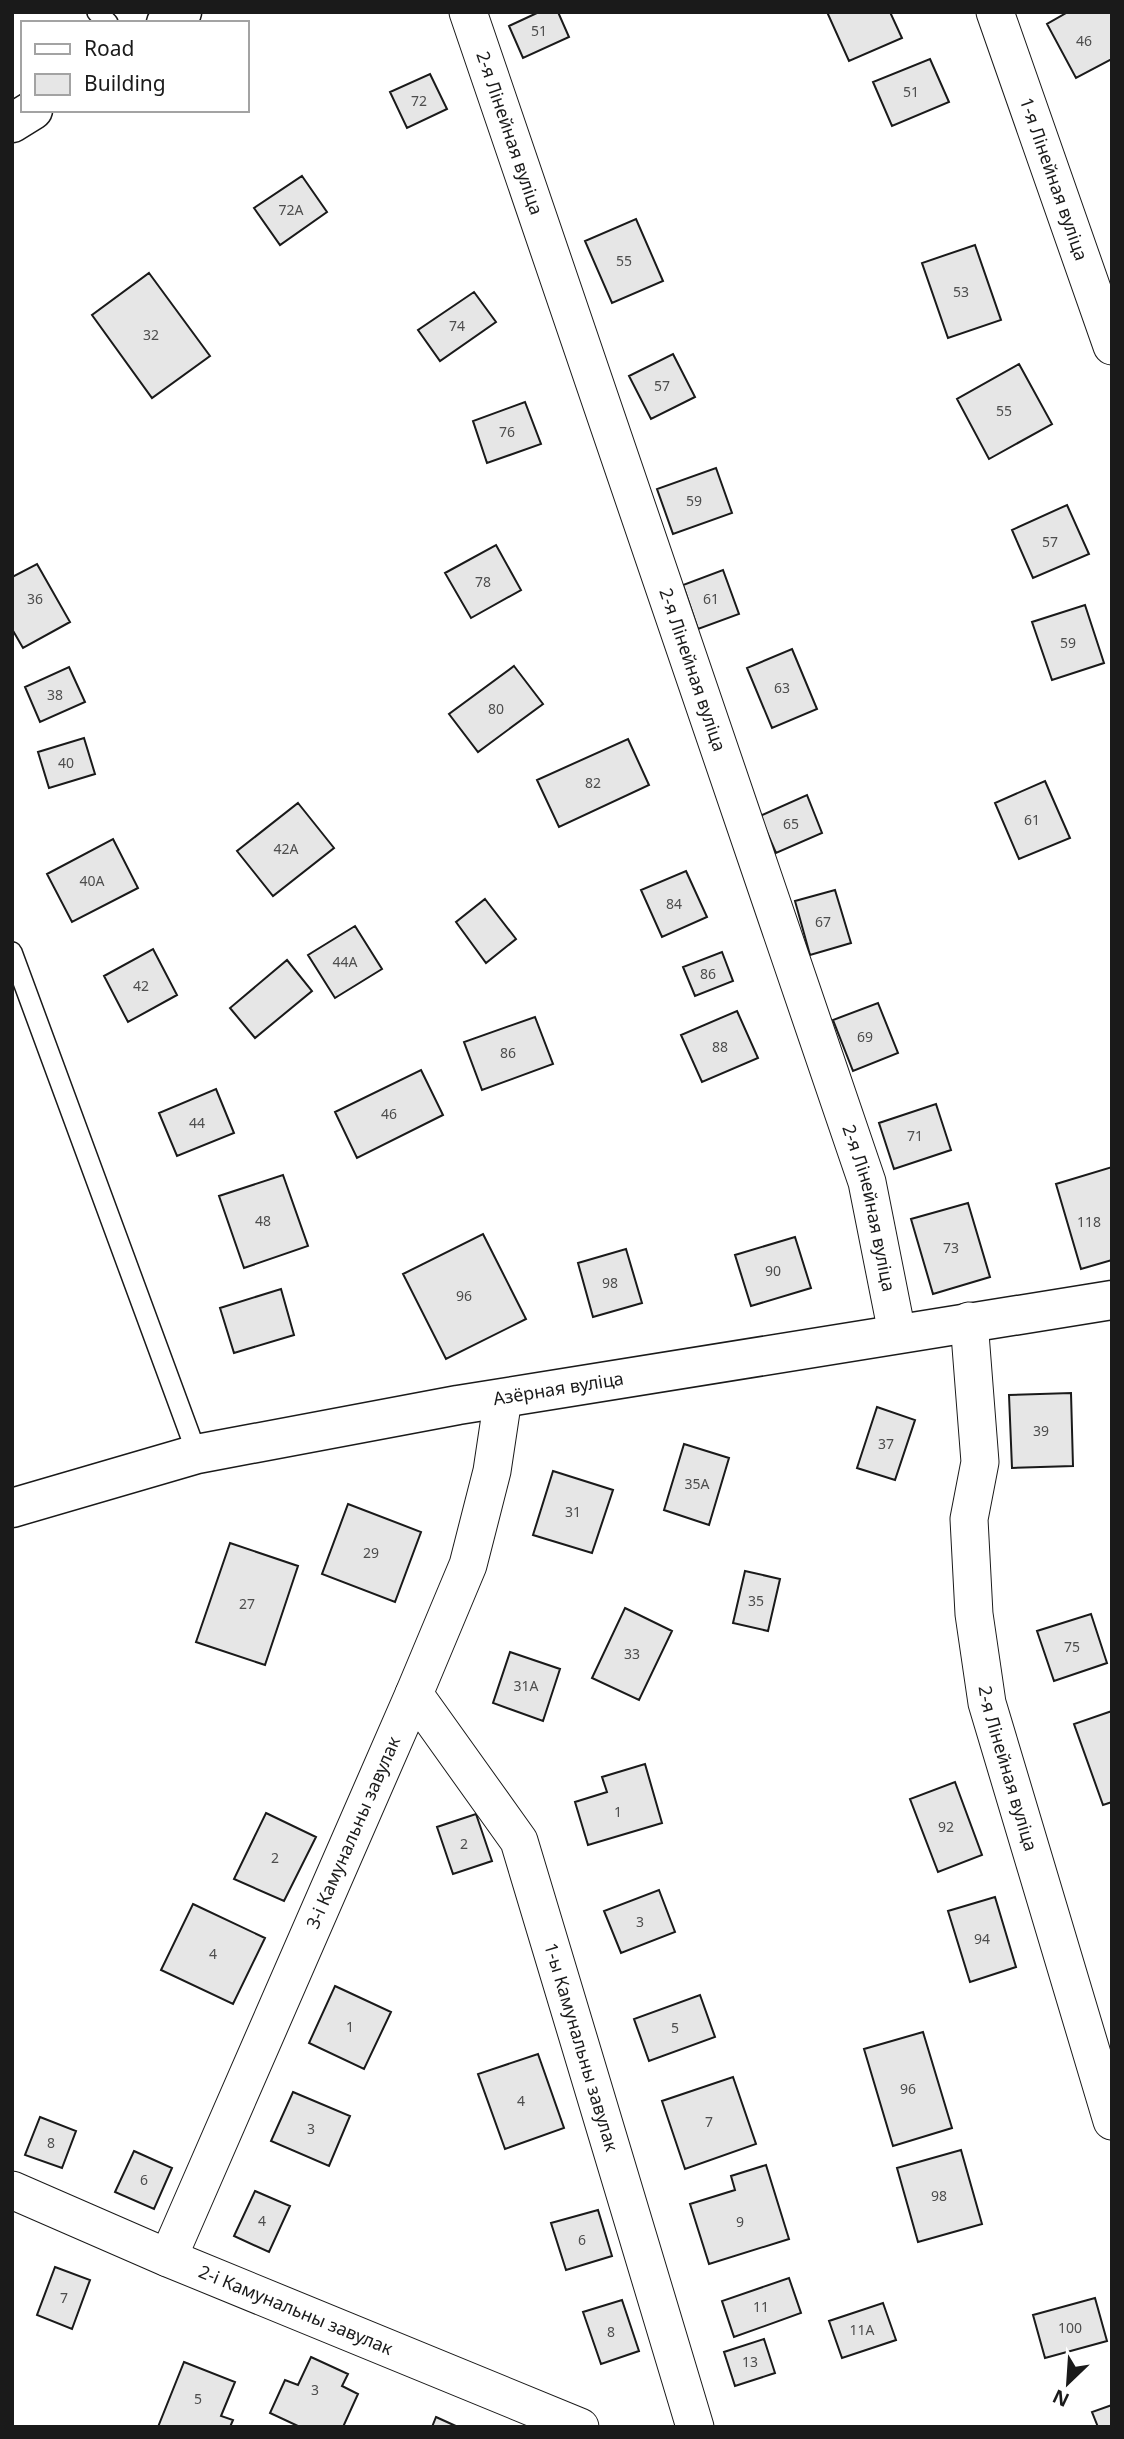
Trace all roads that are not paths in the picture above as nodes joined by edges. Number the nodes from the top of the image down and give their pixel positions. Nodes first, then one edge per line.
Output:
1 (468, 12) edge
2 (995, 12) edge
3 (30, 112) edge
4 (12, 123) edge
5 (1112, 346) edge
6 (12, 952) edge
7 (1112, 1300) edge
8 (969, 1321) junction
9 (897, 1333) junction
10 (503, 1398) junction
11 (197, 1454) junction
12 (12, 1508) edge
13 (414, 1694) junction
14 (1112, 2121) edge
15 (12, 2190) edge
16 (168, 2258) junction
17 (580, 2427) edge
18 (695, 2427) edge

1 - 9 street, 2-я Лінейная вуліца
2 - 5 street, 1-я Лінейная вуліца
3 - 4 street
6 - 11 lane
7 - 8 street, Азёрная вуліца
8 - 9 street, Азёрная вуліца
8 - 14 street, 2-я Лінейная вуліца
9 - 10 street, Азёрная вуліца
10 - 11 street, Азёрная вуліца
10 - 13 street, 3-і Камунальны завулак
11 - 12 street, Азёрная вуліца
13 - 16 street, 3-і Камунальны завулак
13 - 18 street, 1-ы Камунальны завулак
15 - 16 street, 2-і Камунальны завулак
16 - 17 street, 2-і Камунальны завулак

